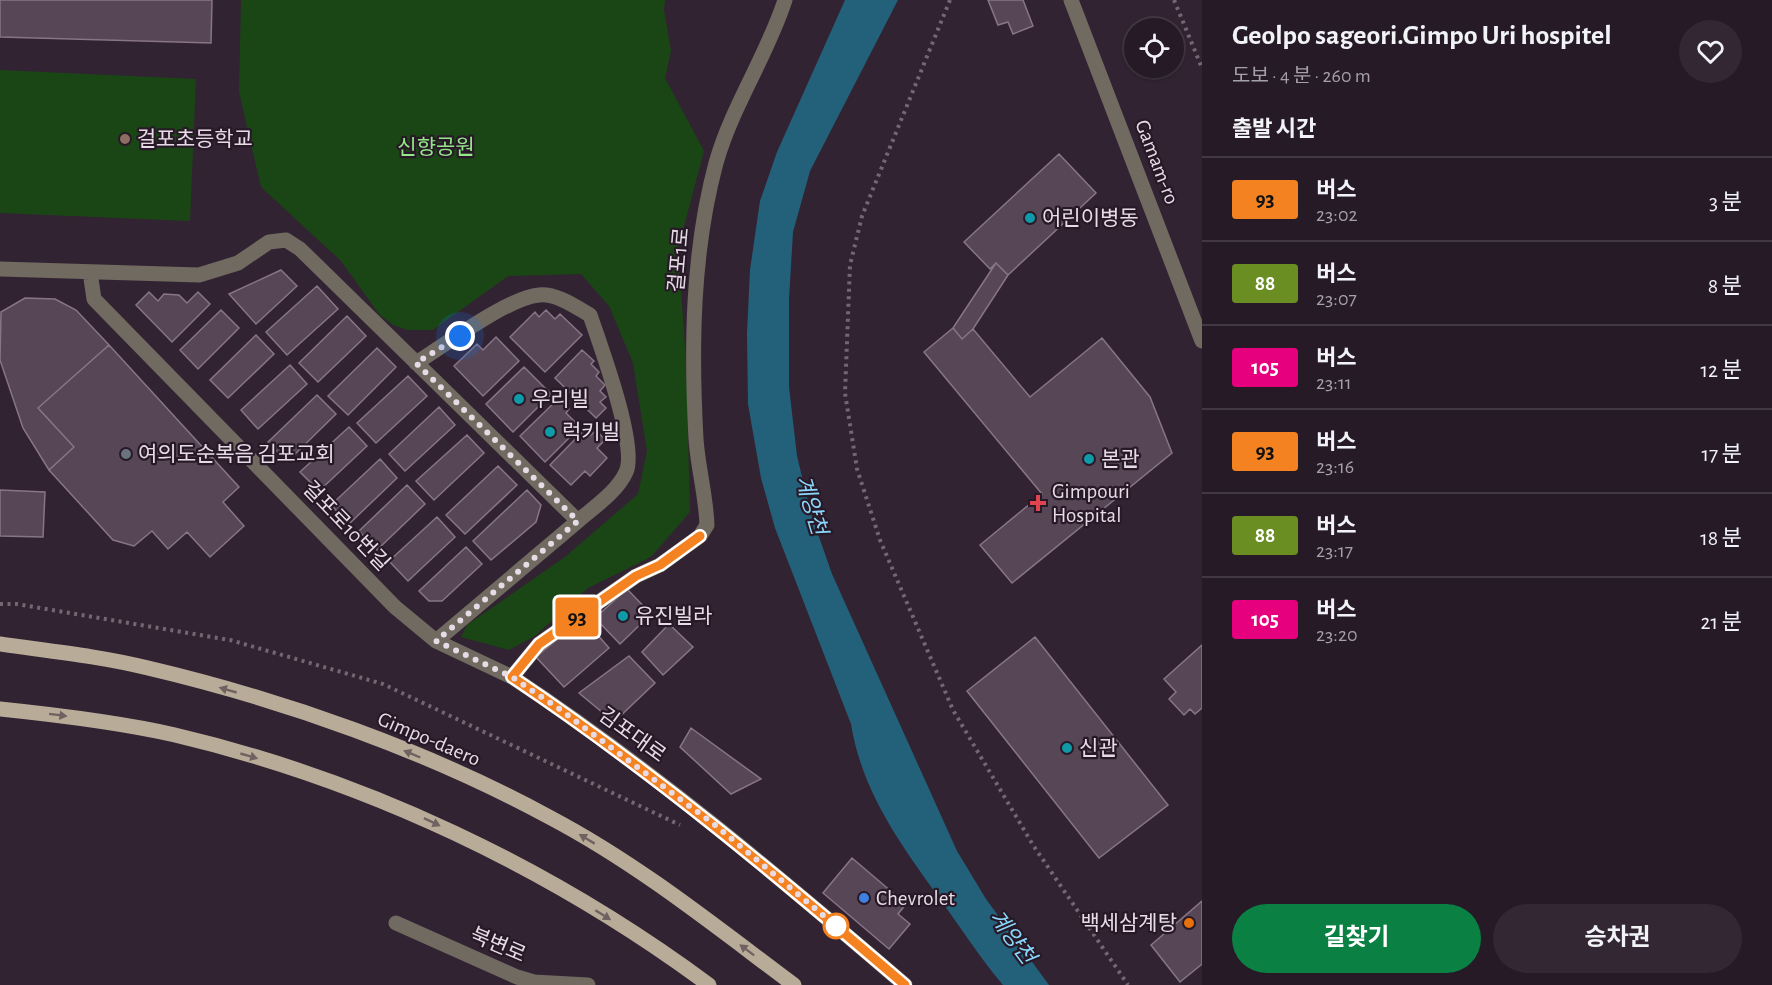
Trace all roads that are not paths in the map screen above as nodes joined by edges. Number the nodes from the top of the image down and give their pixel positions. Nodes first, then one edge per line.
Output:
1 (785, 0) edge
2 (1071, 0) edge
3 (0, 269) edge
4 (90, 272) junction
5 (1202, 341) edge
6 (416, 363) junction
7 (578, 521) junction
8 (436, 641) junction
9 (0, 644) edge
10 (512, 677) junction
11 (0, 709) edge
12 (396, 923) dead end
13 (588, 985) edge
14 (709, 985) edge
15 (794, 985) edge
16 (905, 985) edge

1 - 10 street, 걸포1로
2 - 5 street, Gamam-ro
3 - 4 street
4 - 6 street
4 - 8 street, 걸포로10번길
6 - 7 street
6 - 7 street
7 - 8 street
8 - 10 street, 걸포로10번길
15 -> 9 main road, Gimpo-daero
10 - 16 street, 김포대로
11 -> 14 main road
12 - 13 street, 북변로

